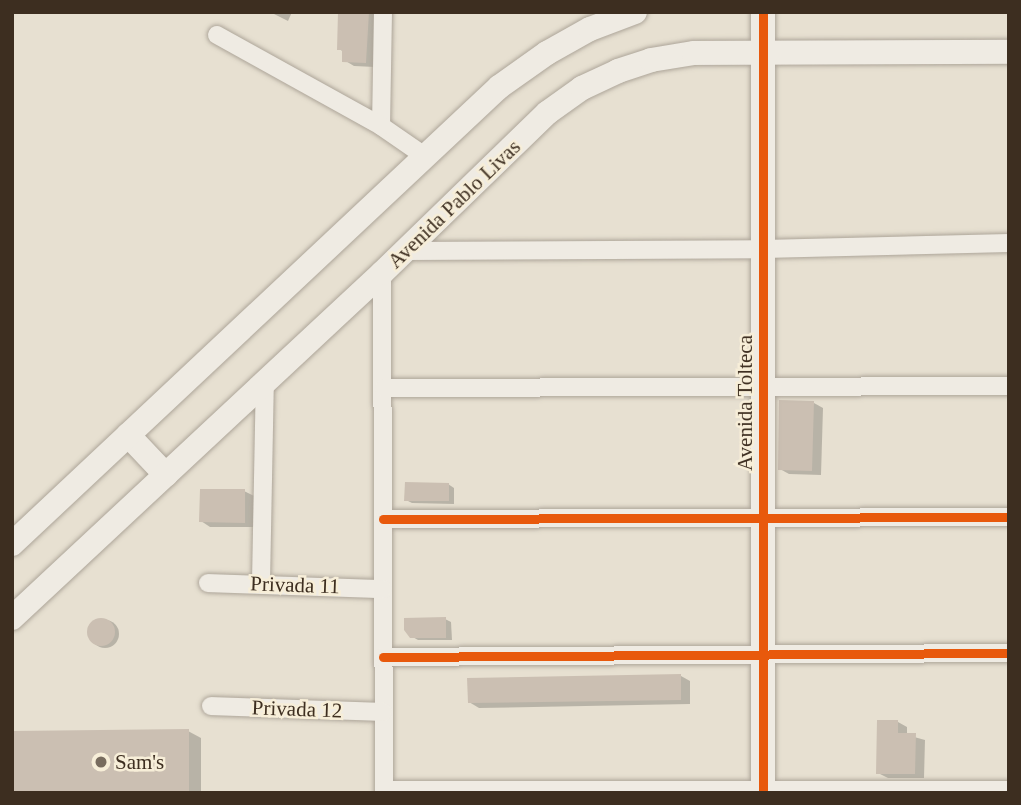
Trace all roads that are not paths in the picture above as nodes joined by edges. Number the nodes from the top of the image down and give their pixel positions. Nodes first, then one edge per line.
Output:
1 (383, 12) edge
2 (635, 12) edge
3 (763, 12) edge
4 (216, 35) dead end
5 (763, 52) junction
6 (1009, 52) edge
7 (381, 127) junction
8 (426, 157) junction
9 (1009, 243) edge
10 (763, 249) junction
11 (406, 251) junction
12 (382, 273) junction
13 (265, 381) junction
14 (763, 386) junction
15 (1009, 386) edge
16 (384, 388) junction
17 (128, 435) junction
18 (166, 475) junction
19 (1009, 517) edge
20 (383, 519) junction
21 (763, 520) junction
22 (13, 547) edge
23 (208, 583) dead end
24 (261, 583) junction
25 (383, 589) junction
26 (12, 618) edge
27 (1009, 653) edge
28 (762, 656) junction
29 (383, 657) junction
30 (211, 706) dead end
31 (383, 712) junction
32 (1009, 790) edge
33 (763, 791) edge
34 (384, 792) edge

1 - 7 street
2 - 8 main road
3 - 5 main road, Avenida Tolteca
4 - 7 street
5 - 6 main road, Avenida Pablo Livas
5 - 10 main road, Avenida Tolteca
5 - 11 main road, Avenida Pablo Livas
7 - 8 street
8 - 17 main road
9 - 10 street
10 - 11 street
10 - 14 main road, Avenida Tolteca
11 - 12 main road, Avenida Pablo Livas
12 - 13 main road, Avenida Pablo Livas
12 - 16 street
13 - 18 main road, Avenida Pablo Livas
13 - 24 street
14 - 15 street
14 - 16 street
14 - 21 main road, Avenida Tolteca
16 - 20 street
17 - 18 main road
17 - 22 main road
18 - 26 main road, Avenida Pablo Livas
19 - 21 street
20 - 21 street
20 - 25 street
21 - 28 main road, Avenida Tolteca
23 - 24 street, Privada 11
24 - 25 street, Privada 11
25 - 29 street
27 - 28 street
28 - 29 street
28 - 33 main road, Avenida Tolteca
29 - 31 street
30 - 31 street, Privada 12
31 - 34 street
32 - 33 street
33 - 34 street

